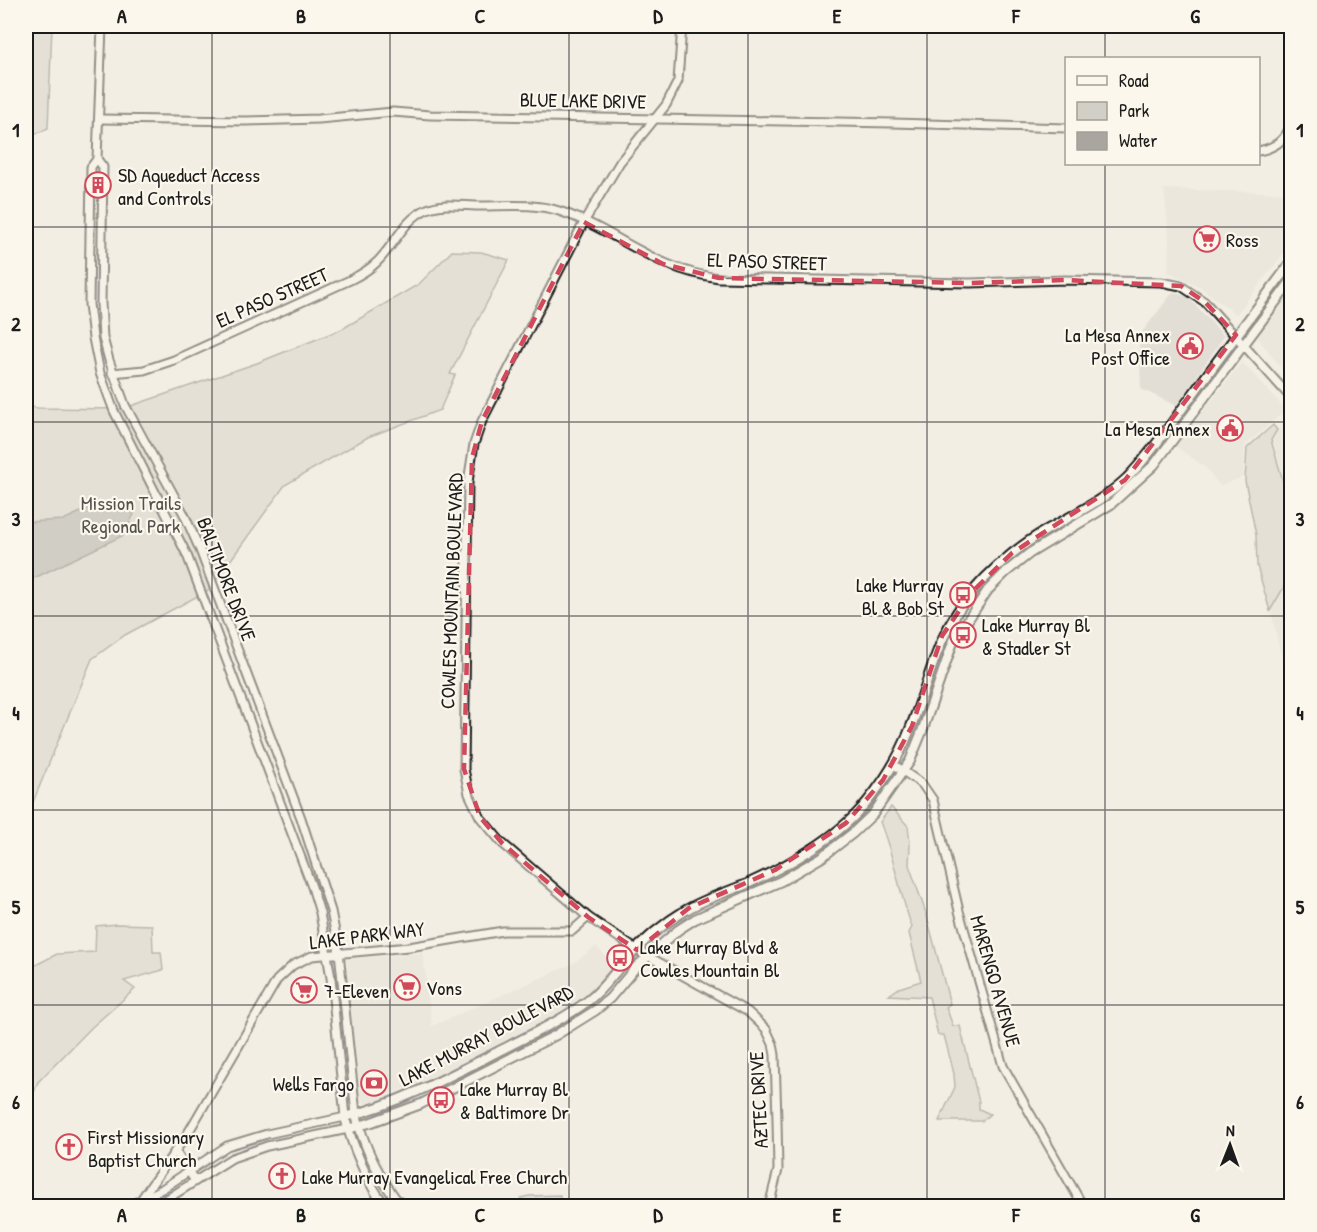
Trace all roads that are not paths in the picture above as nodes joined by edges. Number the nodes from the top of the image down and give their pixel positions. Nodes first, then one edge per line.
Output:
1 (102, 26) edge
2 (682, 26) edge
3 (657, 118) junction
4 (100, 119) junction
5 (1291, 123) edge
6 (1065, 128) edge
7 (1260, 150) edge
8 (98, 159) junction
9 (584, 222) junction
10 (1292, 261) edge
11 (1292, 280) edge
12 (1236, 335) junction
13 (1244, 345) junction
14 (112, 373) junction
15 (1292, 399) edge
16 (893, 764) junction
17 (904, 771) junction
18 (855, 814) junction
19 (864, 823) junction
20 (323, 882) junction
21 (312, 887) junction
22 (588, 916) junction
23 (339, 952) junction
24 (643, 953) junction
25 (327, 954) junction
26 (575, 1009) junction
27 (582, 1019) junction
28 (356, 1114) junction
29 (345, 1117) junction
30 (359, 1126) junction
31 (348, 1129) junction
32 (175, 1151) junction
33 (188, 1171) junction
34 (195, 1181) junction
35 (141, 1200) junction
36 (129, 1206) edge
37 (156, 1206) edge
38 (386, 1206) edge
39 (401, 1206) edge
40 (769, 1206) edge
41 (1083, 1206) edge

1 - 4 street
2 - 3 street, COWLES MOUNTAIN BOULEVARD
3 - 4 street, BLUE LAKE DRIVE
3 - 6 street, BLUE LAKE DRIVE
3 - 9 street, COWLES MOUNTAIN BOULEVARD
4 - 8 street
5 - 7 street
8 - 14 street, BALTIMORE DRIVE
8 - 21 street, BALTIMORE DRIVE
9 - 12 street, EL PASO STREET
9 - 14 street, EL PASO STREET
9 - 22 street, COWLES MOUNTAIN BOULEVARD
10 - 12 main road, LAKE MURRAY BOULEVARD
11 - 13 main road, LAKE MURRAY BOULEVARD
12 - 13 street, EL PASO STREET
12 - 16 main road, LAKE MURRAY BOULEVARD
13 - 15 street, EL PASO STREET
13 - 17 main road, LAKE MURRAY BOULEVARD
14 - 20 street, BALTIMORE DRIVE
16 - 17 street, MARENGO AVENUE
16 - 18 main road, LAKE MURRAY BOULEVARD
17 - 19 main road, LAKE MURRAY BOULEVARD
17 - 41 street, MARENGO AVENUE
18 - 19 main road
18 - 24 main road, LAKE MURRAY BOULEVARD
19 - 24 main road, LAKE MURRAY BOULEVARD
20 - 21 street
20 - 23 street, BALTIMORE DRIVE
21 - 25 street, BALTIMORE DRIVE
22 - 23 street, LAKE PARK WAY
22 - 24 street, COWLES MOUNTAIN BOULEVARD
23 - 25 street, LAKE PARK WAY
23 - 28 street, BALTIMORE DRIVE
24 - 26 main road, LAKE MURRAY BOULEVARD
24 - 27 main road, LAKE MURRAY BOULEVARD
24 - 40 street, AZTEC DRIVE
25 - 29 street, BALTIMORE DRIVE
25 - 32 street, LAKE PARK WAY
26 - 27 street
26 - 28 main road, LAKE MURRAY BOULEVARD
27 - 30 main road, LAKE MURRAY BOULEVARD
28 - 29 main road, LAKE MURRAY BOULEVARD
28 - 30 main road, BALTIMORE DRIVE
29 - 31 main road, BALTIMORE DRIVE
29 - 33 street, LAKE MURRAY BOULEVARD
30 - 31 main road, LAKE MURRAY BOULEVARD
30 - 39 main road, BALTIMORE DRIVE
31 - 34 street, LAKE MURRAY BOULEVARD
31 - 38 main road, BALTIMORE DRIVE
32 - 33 street
32 - 35 street, LAKE PARK WAY
33 - 34 street
33 - 35 street, LAKE MURRAY BOULEVARD
34 - 37 street, LAKE MURRAY BOULEVARD
35 - 36 street, LAKE MURRAY BOULEVARD

